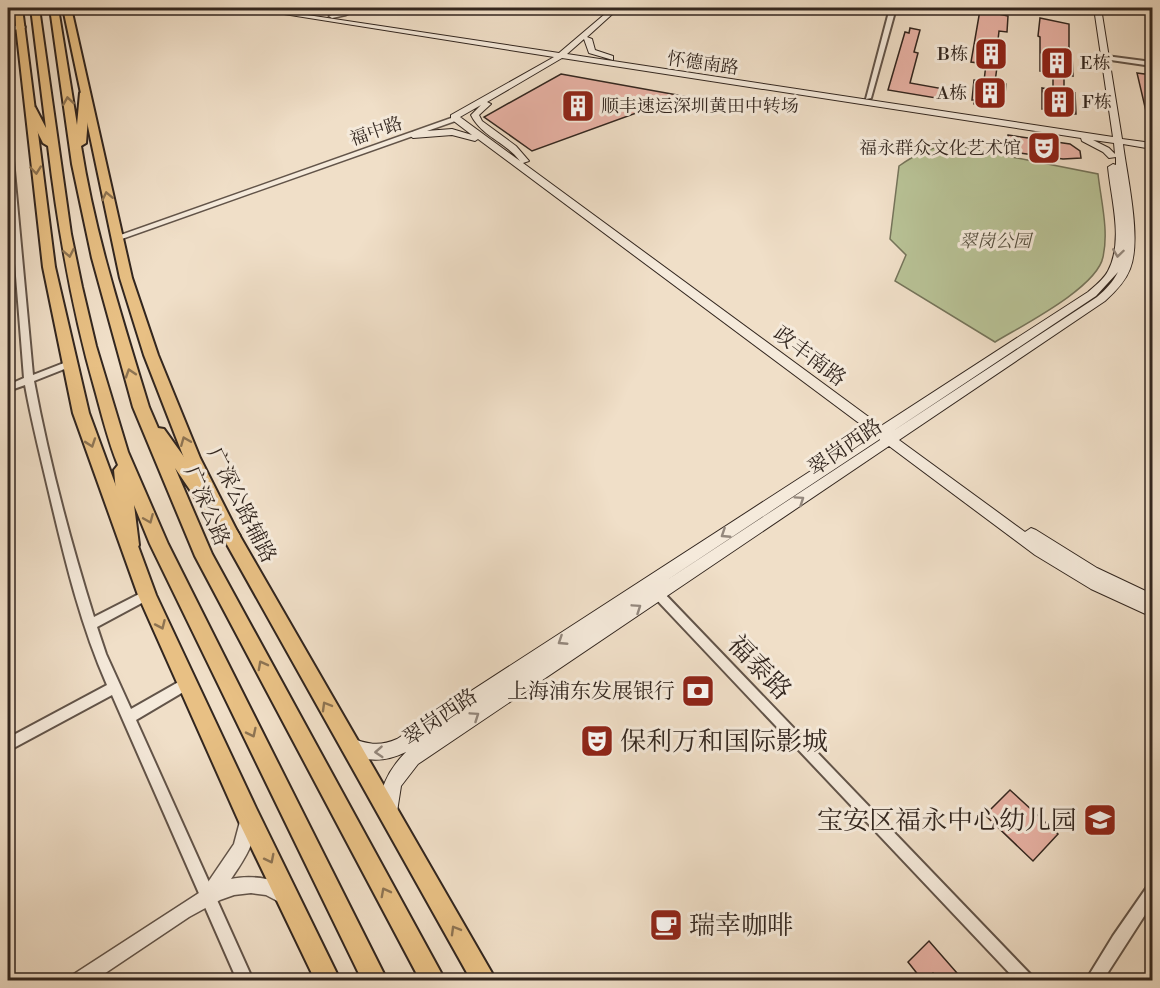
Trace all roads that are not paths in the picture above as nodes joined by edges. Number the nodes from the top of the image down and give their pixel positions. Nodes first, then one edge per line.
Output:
1 (18, 8) edge
2 (35, 8) edge
3 (54, 8) edge
4 (67, 8) edge
5 (250, 8) edge
6 (277, 8) edge
7 (357, 8) edge
8 (364, 8) edge
9 (616, 8) edge
10 (623, 8) edge
11 (893, 8) edge
12 (1091, 8) edge
13 (1098, 8) edge
14 (332, 16) junction
15 (359, 20) junction
16 (15, 28) edge
17 (583, 40) junction
18 (523, 46) junction
19 (511, 49) junction
20 (566, 55) junction
21 (1106, 58) junction
22 (617, 63) junction
23 (1152, 64) edge
24 (540, 71) junction
25 (85, 93) junction
26 (868, 98) junction
27 (492, 100) junction
28 (31, 109) junction
29 (458, 116) junction
30 (1058, 131) junction
31 (413, 135) junction
32 (1114, 137) junction
33 (8, 138) edge
34 (1152, 140) edge
35 (1152, 146) edge
36 (498, 150) junction
37 (54, 155) junction
38 (1112, 156) junction
39 (524, 161) junction
40 (78, 164) junction
41 (115, 236) junction
42 (69, 364) junction
43 (29, 380) junction
44 (8, 388) edge
45 (141, 407) junction
46 (888, 434) junction
47 (120, 452) junction
48 (231, 536) junction
49 (130, 545) junction
50 (658, 594) junction
51 (147, 595) junction
52 (1152, 601) edge
53 (1152, 611) edge
54 (90, 625) junction
55 (186, 684) junction
56 (115, 687) junction
57 (128, 717) junction
58 (440, 730) junction
59 (8, 745) edge
60 (349, 745) junction
61 (248, 816) junction
62 (391, 817) junction
63 (1152, 892) edge
64 (209, 895) junction
65 (291, 902) junction
66 (80, 981) edge
67 (245, 981) edge
68 (328, 981) edge
69 (375, 981) edge
70 (433, 981) edge
71 (484, 981) edge
72 (1026, 981) edge
73 (1094, 981) edge

1 - 16 main road
2 - 37 main road
40 -> 3 main road, 广深公路
4 - 25 main road, 广深公路辅路
5 - 19 main road, 怀德南路
6 - 14 main road, 怀德南路
7 - 14 street
8 - 15 street
9 - 17 main road, 福中路
10 - 17 main road, 福中路
11 - 26 street
12 - 32 main road, 翠岗西路
13 - 21 main road, 翠岗西路
14 - 15 main road, 怀德南路
15 - 18 main road, 怀德南路
16 - 28 main road
17 - 18 main road
17 - 20 main road, 福中路
17 - 22 main road
18 - 20 main road, 怀德南路
19 - 20 main road, 怀德南路
19 - 24 main road
20 - 22 main road, 怀德南路
20 - 24 main road, 福中路
21 - 23 street
21 - 32 main road, 翠岗西路
22 - 24 main road
22 - 26 main road, 怀德南路
22 - 30 main road, 怀德南路
24 - 27 main road, 福中路
24 - 29 main road, 福中路
25 - 40 main road
41 -> 25 main road, 广深公路辅路
26 - 32 main road, 怀德南路
27 - 29 main road, 福中路
27 - 39 main road
28 - 37 main road
28 -> 42 main road
29 - 31 street, 福中路
29 - 36 main road, 政丰南路
29 - 39 main road, 政丰南路
29 - 41 street, 福中路
30 - 32 main road, 怀德南路
30 - 38 main road
31 - 36 main road
31 - 41 street, 福中路
32 - 34 main road, 怀德南路
32 - 35 main road, 怀德南路
32 - 38 main road, 翠岗西路
32 - 46 main road, 翠岗西路
33 - 43 street
36 - 46 main road, 政丰南路
37 -> 47 main road
38 -> 46 main road, 翠岗西路
39 - 46 main road, 政丰南路
45 -> 40 main road, 广深公路
48 -> 41 main road, 广深公路辅路
42 - 43 street
42 -> 49 main road
43 - 44 street
43 - 54 street
45 - 48 main road
70 -> 45 main road, 广深公路
50 -> 46 main road, 翠岗西路
46 - 52 main road, 政丰南路
46 - 53 main road, 政丰南路
46 -> 58 main road, 翠岗西路
47 - 49 main road
47 -> 69 main road
60 -> 48 main road, 广深公路辅路
49 - 51 main road
58 -> 50 main road, 翠岗西路
50 - 72 street, 福泰路
51 - 54 street
51 -> 55 main road
54 - 56 street
55 - 57 street
55 - 61 main road
56 - 57 street
56 - 59 street
57 - 64 street
58 -> 60 main road, 翠岗西路
58 - 62 main road, 翠岗西路
60 - 62 main road, 广深公路辅路
61 - 64 street
61 -> 65 main road
71 -> 62 main road, 广深公路辅路
63 - 73 street
64 - 65 street
64 - 66 street
64 - 67 street
65 - 68 main road

